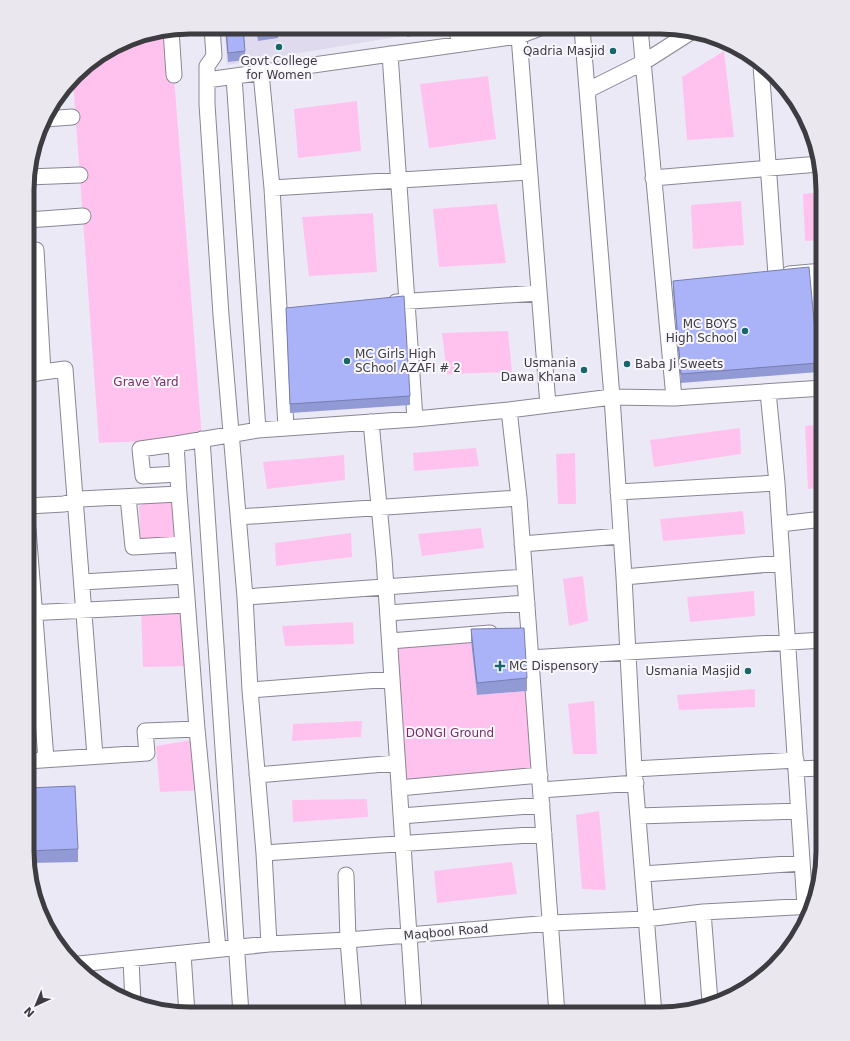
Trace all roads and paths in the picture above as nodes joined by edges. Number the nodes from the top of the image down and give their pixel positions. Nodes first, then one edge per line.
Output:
1 (212, 34) edge
2 (458, 34) edge
3 (498, 34) edge
4 (508, 34) edge
5 (524, 34) edge
6 (585, 34) edge
7 (641, 34) edge
8 (171, 35) edge
9 (519, 36) junction
10 (685, 36) edge
11 (460, 44) junction
12 (390, 54) junction
13 (644, 62) junction
14 (762, 72) edge
15 (261, 73) junction
16 (174, 75) dead end
17 (234, 76) junction
18 (207, 80) junction
19 (588, 90) junction
20 (72, 117) dead end
21 (51, 119) edge
22 (814, 164) edge
23 (769, 168) junction
24 (529, 172) junction
25 (80, 175) dead end
26 (34, 177) edge
27 (653, 178) junction
28 (398, 180) junction
29 (272, 188) junction
30 (83, 216) dead end
31 (34, 220) edge
32 (34, 250) edge
33 (816, 271) edge
34 (776, 275) junction
35 (761, 276) edge
36 (677, 283) edge
37 (662, 284) junction
38 (539, 293) junction
39 (407, 301) junction
40 (384, 304) edge
41 (293, 312) edge
42 (278, 314) junction
43 (35, 374) edge
44 (816, 389) edge
45 (768, 392) junction
46 (612, 397) junction
47 (674, 398) junction
48 (548, 405) junction
49 (509, 410) junction
50 (415, 419) junction
51 (371, 422) junction
52 (286, 427) junction
53 (258, 430) junction
54 (231, 434) junction
55 (202, 439) junction
56 (176, 444) junction
57 (178, 474) junction
58 (777, 483) junction
59 (618, 492) junction
60 (179, 494) junction
61 (128, 496) junction
62 (519, 498) junction
63 (76, 500) junction
64 (34, 506) edge
65 (379, 508) junction
66 (238, 517) junction
67 (816, 520) edge
68 (780, 524) junction
69 (620, 536) junction
70 (183, 544) junction
71 (522, 544) junction
72 (782, 563) junction
73 (185, 576) junction
74 (525, 577) junction
75 (624, 577) junction
76 (82, 582) junction
77 (386, 587) junction
78 (244, 597) junction
79 (527, 603) junction
80 (187, 605) junction
81 (84, 610) junction
82 (34, 613) edge
83 (388, 613) junction
84 (529, 630) junction
85 (390, 641) junction
86 (816, 641) edge
87 (34, 642) edge
88 (788, 643) junction
89 (628, 652) junction
90 (530, 658) junction
91 (392, 679) junction
92 (250, 690) junction
93 (197, 729) junction
94 (95, 756) junction
95 (46, 760) junction
96 (34, 761) edge
97 (396, 763) junction
98 (796, 765) junction
99 (816, 767) edge
100 (257, 775) junction
101 (540, 775) junction
102 (635, 776) junction
103 (399, 788) junction
104 (541, 790) junction
105 (542, 805) junction
106 (799, 810) junction
107 (401, 816) junction
108 (638, 816) junction
109 (544, 834) junction
110 (403, 844) junction
111 (264, 852) junction
112 (802, 863) junction
113 (642, 874) junction
114 (346, 875) dead end
115 (808, 901) edge
116 (806, 906) edge
117 (703, 912) junction
118 (646, 919) junction
119 (551, 923) junction
120 (409, 936) junction
121 (348, 940) junction
122 (269, 944) junction
123 (238, 947) junction
124 (218, 949) junction
125 (183, 954) junction
126 (131, 960) junction
127 (83, 964) edge
128 (133, 996) edge
129 (710, 999) edge
130 (187, 1007) edge
131 (241, 1007) edge
132 (353, 1007) edge
133 (414, 1007) edge
134 (557, 1007) edge
135 (653, 1007) edge

1 - 18 street
2 - 11 street
3 - 11 street
4 - 9 street
5 - 9 street
6 - 19 street
7 - 13 street
8 - 16 street
9 - 24 street
10 - 13 street
11 - 12 street
12 - 15 street
12 - 28 street
13 - 19 street
13 - 27 street
14 - 23 street
15 - 17 street
15 - 29 street
17 - 18 street
17 - 53 street
18 - 54 street
19 - 46 street
20 - 21 street
22 - 23 street
23 - 27 street
23 - 34 street
24 - 28 street
24 - 38 street
25 - 26 street
27 - 37 street
28 - 29 street
28 - 39 street
29 - 42 street
30 - 31 street
32 - 43 street
33 - 34 street
34 - 35 street
36 - 37 street
37 - 47 street
38 - 39 street
38 - 48 street
39 - 40 street
39 - 50 street
41 - 42 street
42 - 52 street
43 - 63 street
44 - 45 street
45 - 47 street
45 - 58 street
46 - 47 street
46 - 48 street
46 - 59 street
48 - 49 street
49 - 50 street
49 - 62 street
50 - 51 street
51 - 52 street
51 - 65 street
52 - 53 street
53 - 54 street
54 - 55 street
54 - 66 street
55 - 56 street
55 - 123 street
56 - 57 street
56 - 57 street
57 - 60 street
58 - 59 street
58 - 68 street
59 - 69 street
60 - 61 street
60 - 70 street
61 - 63 street
61 - 70 street
62 - 65 street
62 - 71 street
63 - 64 street
63 - 76 street
65 - 66 street
65 - 77 street
66 - 78 street
67 - 68 street
68 - 72 street
69 - 71 street
69 - 75 street
70 - 73 street
71 - 74 street
72 - 75 street
72 - 88 street
73 - 76 street
73 - 80 street
74 - 77 street
74 - 79 street
75 - 89 street
76 - 81 street
77 - 78 street
77 - 83 street
78 - 92 street
79 - 83 street
79 - 84 street
80 - 81 street
80 - 93 street
81 - 82 street
81 - 94 street
83 - 85 street
84 - 85 street
84 - 90 street
85 - 91 street
86 - 88 street
87 - 95 street
88 - 89 street
88 - 98 street
89 - 90 street
89 - 102 street
90 - 101 street
91 - 92 street
91 - 97 street
92 - 100 street
93 - 94 street
93 - 124 street
94 - 95 street
95 - 96 street
97 - 100 street
97 - 103 street
98 - 99 street
98 - 102 street
98 - 106 street
100 - 111 street
101 - 103 street
101 - 104 street
102 - 104 street
102 - 108 street
103 - 107 street
104 - 105 street
105 - 107 street
105 - 109 street
106 - 108 street
106 - 112 street
107 - 110 street
108 - 113 street
109 - 110 street
109 - 119 street
110 - 111 street
110 - 120 street
111 - 122 street
112 - 113 street
112 - 115 street
113 - 118 street
114 - 121 street
116 - 117 street, Maqbool Road
117 - 118 street, Maqbool Road
117 - 129 street
118 - 119 street, Maqbool Road
118 - 135 street
119 - 120 street, Maqbool Road
119 - 134 street
120 - 121 street, Maqbool Road
120 - 133 street
121 - 122 street, Maqbool Road
121 - 132 street
122 - 123 street, Maqbool Road
123 - 124 street, Maqbool Road
123 - 131 street
124 - 125 street, Maqbool Road
125 - 126 street, Maqbool Road
125 - 130 street
126 - 127 street, Maqbool Road
126 - 128 street

